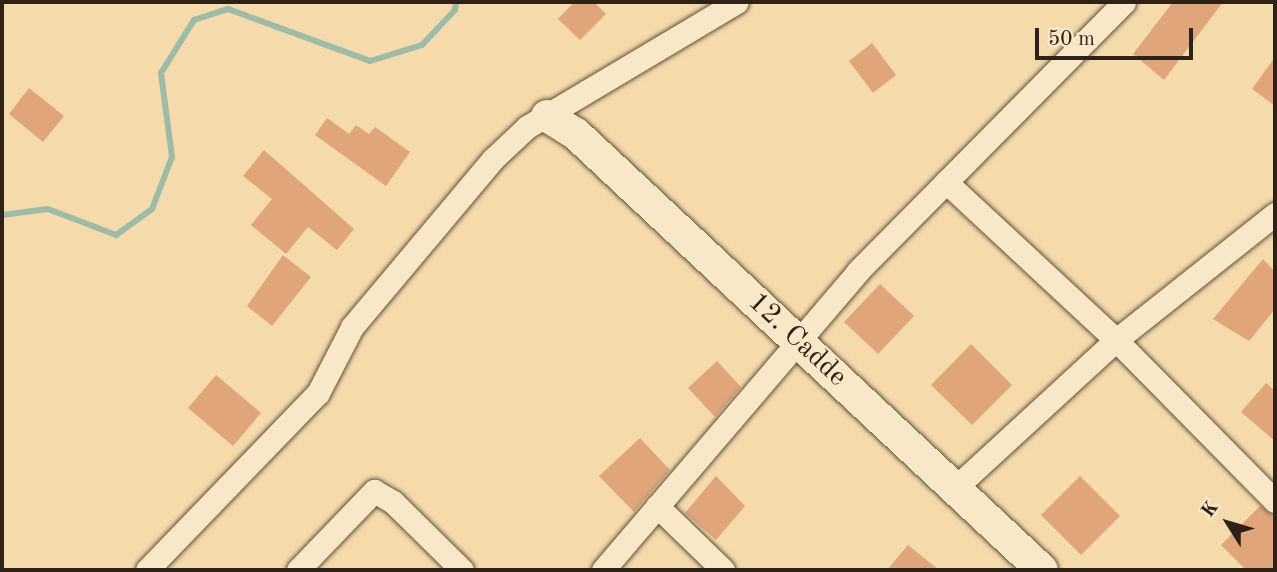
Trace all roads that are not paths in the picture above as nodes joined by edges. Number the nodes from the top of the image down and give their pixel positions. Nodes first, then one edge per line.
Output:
1 (737, 2) edge
2 (1124, 2) edge
3 (547, 116) junction
4 (946, 182) junction
5 (1275, 214) edge
6 (1116, 340) junction
7 (798, 341) junction
8 (955, 488) junction
9 (1273, 496) edge
10 (657, 506) junction
11 (147, 570) edge
12 (298, 570) edge
13 (462, 570) edge
14 (603, 570) edge
15 (723, 570) edge
16 (1042, 570) edge

1 - 3 street
2 - 4 street
3 - 7 street, 12. Cadde
3 - 11 street
4 - 6 street
4 - 7 street
5 - 6 street
6 - 8 street
6 - 9 street
7 - 8 street, 12. Cadde
7 - 10 street
8 - 16 street, 12. Cadde
10 - 14 street
10 - 15 street
12 - 13 street

